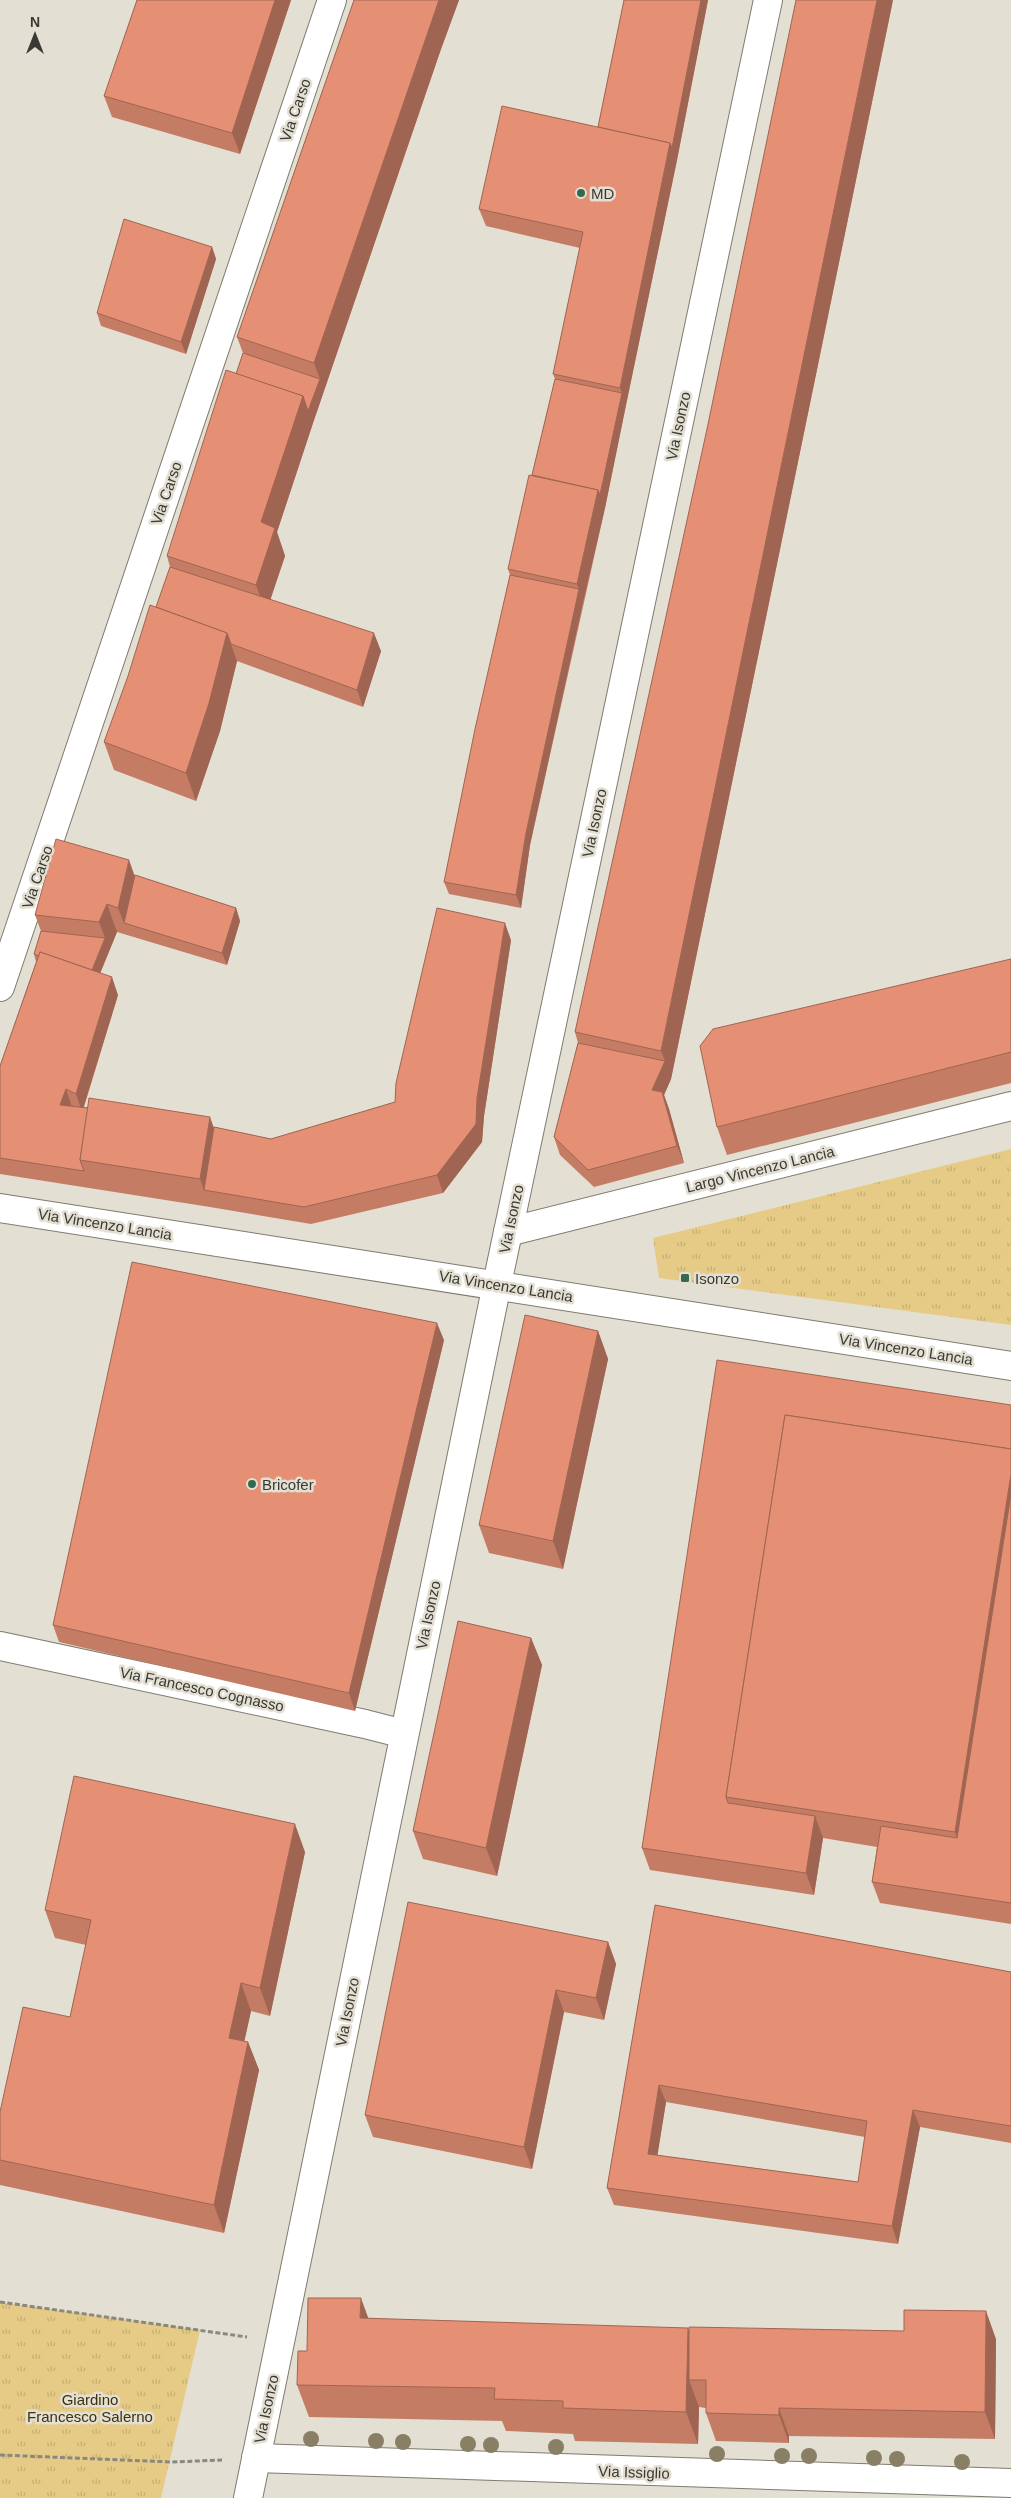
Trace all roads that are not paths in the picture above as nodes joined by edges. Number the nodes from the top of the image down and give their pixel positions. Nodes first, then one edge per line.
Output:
1 (332, 0) edge
2 (768, 0) edge
3 (0, 987) edge
4 (1011, 1106) edge
5 (0, 1208) edge
6 (508, 1232) junction
7 (497, 1284) junction
8 (1011, 1366) edge
9 (0, 1646) edge
10 (404, 1734) junction
11 (256, 2458) junction
12 (1011, 2483) edge
13 (248, 2498) edge

1 - 3 street, Via Carso
2 - 6 street, Via Isonzo
4 - 6 street, Largo Vincenzo Lancia
5 - 7 street, Via Vincenzo Lancia
6 - 7 street, Via Isonzo
7 - 8 street, Via Vincenzo Lancia
7 - 10 street, Via Isonzo
9 - 10 street, Via Francesco Cognasso
10 - 11 street, Via Isonzo
11 - 12 street, Via Issiglio
11 - 13 street, Via Isonzo

